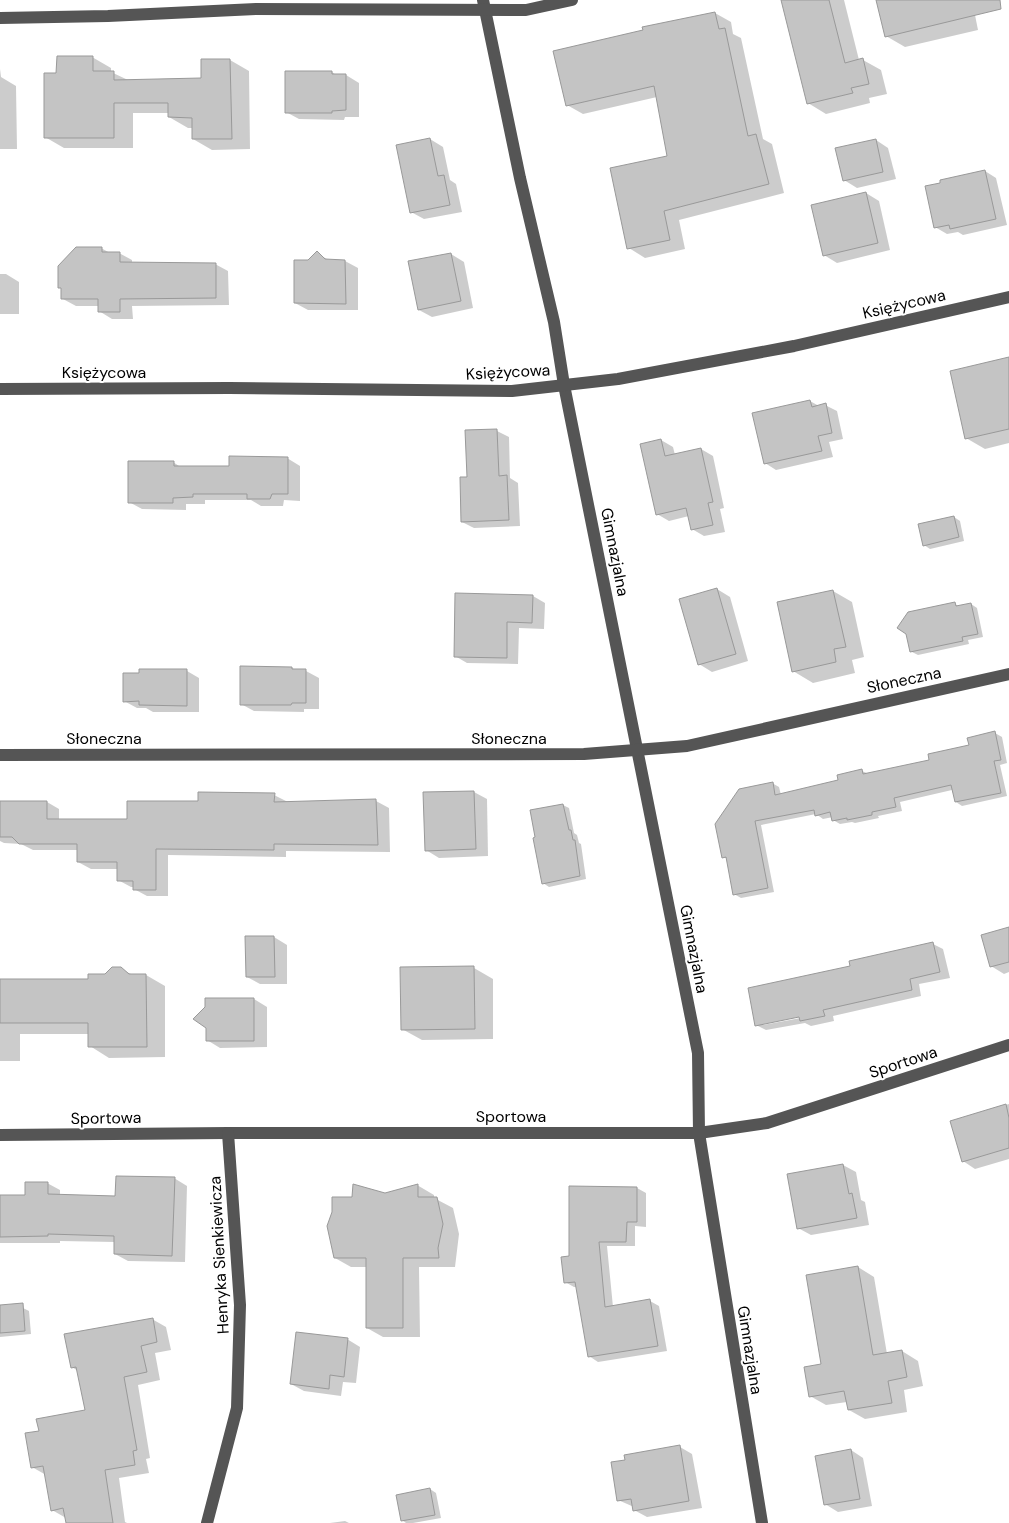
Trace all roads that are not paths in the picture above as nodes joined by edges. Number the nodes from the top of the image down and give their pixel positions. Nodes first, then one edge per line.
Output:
1 (572, 0) edge
2 (484, 4) edge
3 (0, 18) edge
4 (1009, 297) edge
5 (564, 385) junction
6 (0, 389) edge
7 (1009, 674) edge
8 (637, 749) junction
9 (0, 755) edge
10 (1009, 1045) edge
11 (228, 1133) junction
12 (699, 1133) junction
13 (0, 1135) edge
14 (207, 1523) edge
15 (762, 1523) edge

1 - 2 street
2 - 3 street
2 - 5 street, Gimnazjalna
4 - 5 street, Księżycowa
5 - 6 street, Księżycowa
5 - 8 street, Gimnazjalna
7 - 8 street, Słoneczna
8 - 9 street, Słoneczna
8 - 12 street, Gimnazjalna
10 - 12 street, Sportowa
11 - 12 street, Sportowa
11 - 13 street, Sportowa
11 - 14 street, Henryka Sienkiewicza
12 - 15 street, Gimnazjalna

